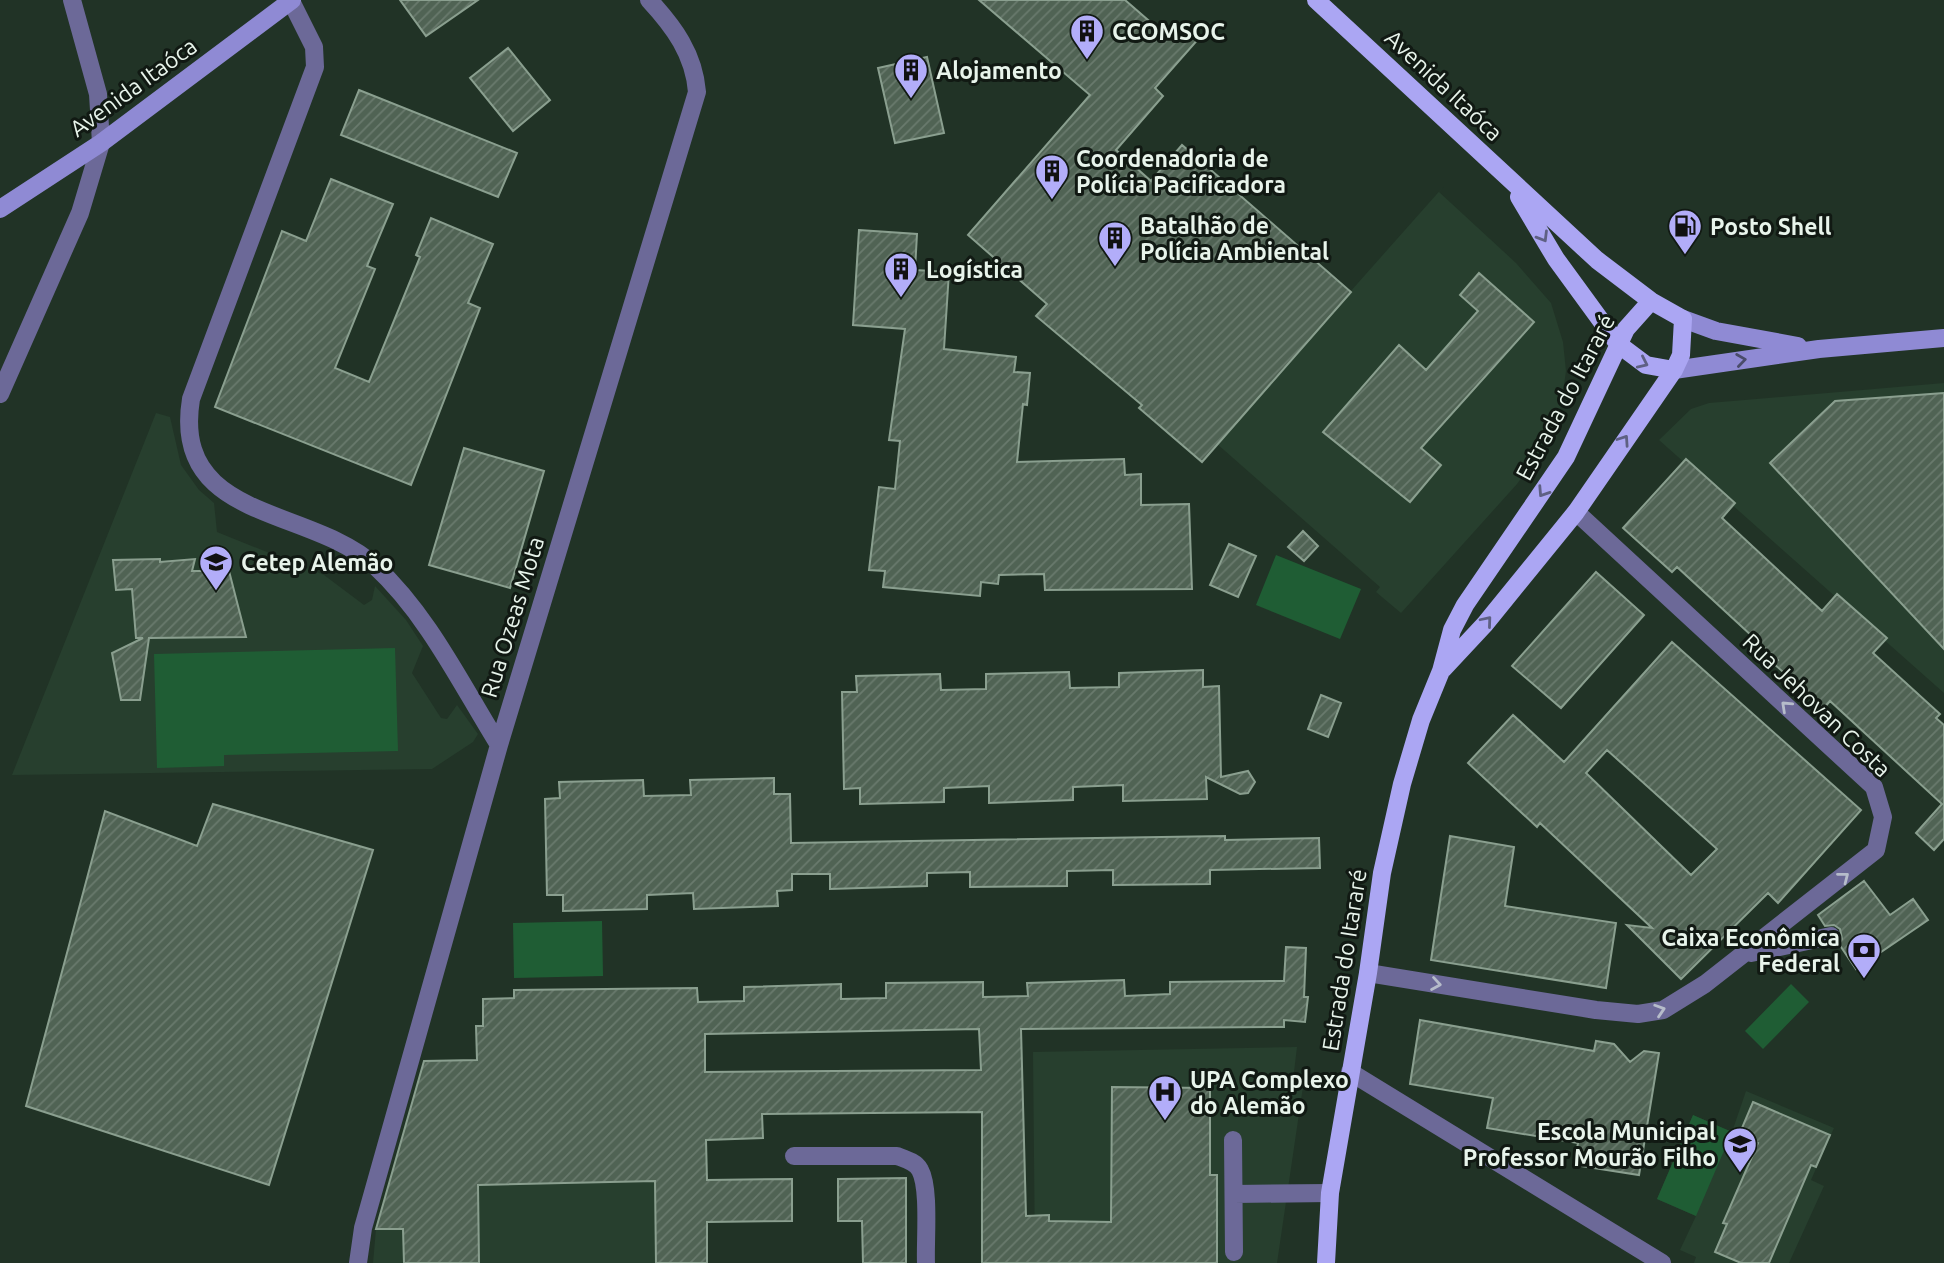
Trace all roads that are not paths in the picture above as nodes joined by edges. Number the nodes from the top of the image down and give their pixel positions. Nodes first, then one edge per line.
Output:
1 (72, 0) edge
2 (291, 0) edge
3 (649, 0) edge
4 (1316, 0) edge
5 (101, 142) junction
6 (1507, 179) junction
7 (0, 209) edge
8 (1651, 301) junction
9 (1683, 319) junction
10 (1944, 338) edge
11 (1618, 344) junction
12 (1819, 349) junction
13 (1674, 370) junction
14 (0, 394) edge
15 (1576, 512) junction
16 (1441, 671) junction
17 (499, 745) junction
18 (1831, 936) dead end
19 (1744, 955) junction
20 (1368, 973) junction
21 (1350, 1072) junction
22 (1233, 1140) dead end
23 (794, 1156) dead end
24 (1330, 1193) junction
25 (1234, 1194) junction
26 (1234, 1252) dead end
27 (358, 1263) edge
28 (926, 1263) edge
29 (1326, 1263) edge
30 (1662, 1263) edge

1 - 5 street
2 - 5 main road, Avenida Itaóca
2 - 17 street
3 - 17 street, Rua Ozeas Mota
4 - 6 main road, Avenida Itaóca
5 - 7 main road, Avenida Itaóca
5 - 14 street
6 - 8 main road, Avenida Itaóca
6 -> 11 main road, Avenida Itaóca
8 - 9 main road
8 - 11 main road, Estrada do Itararé
9 - 12 main road, Avenida Itaóca
9 - 13 main road, Estrada do Itararé
10 - 12 main road, Avenida Itaóca
11 -> 13 main road, Avenida Itaóca
11 -> 16 main road, Estrada do Itararé
13 -> 12 main road, Avenida Itaóca
15 -> 13 main road, Estrada do Itararé
16 -> 15 main road, Estrada do Itararé
19 -> 15 street, Rua Jehovan Costa
16 - 20 main road, Estrada do Itararé
17 - 27 street, Rua Ozeas Mota
18 - 19 street
20 -> 19 street, Rua Jehovan Costa
20 - 21 main road, Estrada do Itararé
21 - 24 main road, Estrada do Itararé
21 - 30 street
22 - 25 street
23 - 28 street
24 - 25 street
24 - 29 main road, Estrada do Itararé
25 - 26 street

